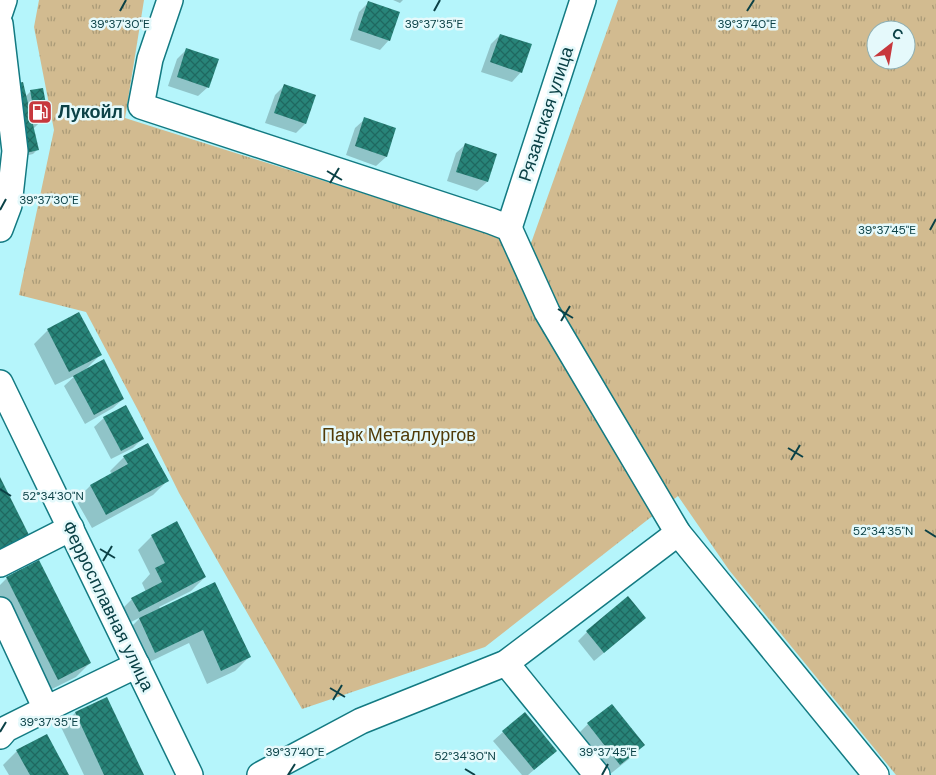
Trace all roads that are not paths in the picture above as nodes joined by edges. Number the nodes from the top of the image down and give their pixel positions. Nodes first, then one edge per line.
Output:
1 (4, 0) edge
2 (170, 0) edge
3 (583, 0) edge
4 (0, 12) edge
5 (0, 24) edge
6 (509, 228) junction
7 (0, 229) edge
8 (0, 383) edge
9 (71, 528) junction
10 (678, 533) junction
11 (0, 564) edge
12 (0, 610) edge
13 (506, 663) junction
14 (137, 666) junction
15 (46, 709) junction
16 (0, 736) edge
17 (190, 775) edge
18 (260, 775) edge
19 (597, 775) edge
20 (876, 775) edge

1 - 4 street
2 - 6 street
3 - 6 street, Рязанская улица
5 - 7 street
6 - 10 street
8 - 9 street, Ферросплавная улица
9 - 11 street
9 - 14 street, Ферросплавная улица
10 - 13 street
10 - 20 street
12 - 15 street
13 - 18 street
13 - 19 street
14 - 15 street
14 - 17 street, Ферросплавная улица
15 - 16 street

